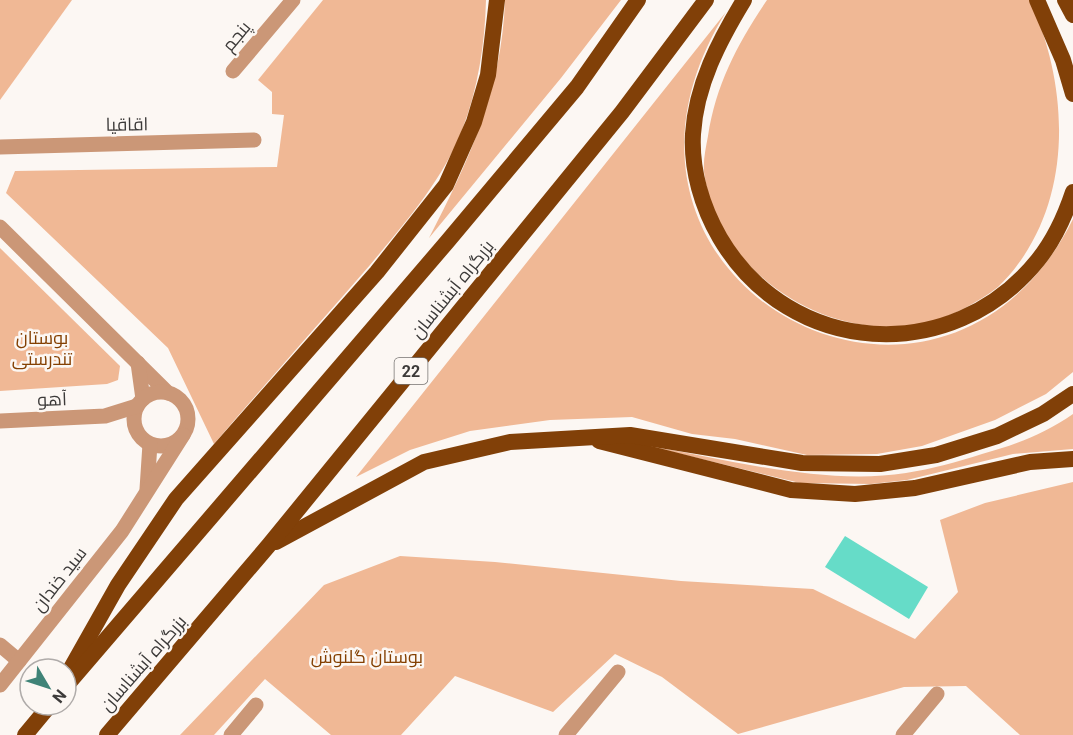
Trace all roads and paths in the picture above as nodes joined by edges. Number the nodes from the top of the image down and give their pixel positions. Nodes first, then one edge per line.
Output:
1 (293, 0) edge
2 (497, 0) edge
3 (638, 0) edge
4 (706, 0) edge
5 (744, 0) edge
6 (1037, 0) edge
7 (1065, 0) edge
8 (1073, 15) edge
9 (233, 71) dead end
10 (1073, 94) edge
11 (254, 141) dead end
12 (0, 147) edge
13 (1073, 192) edge
14 (0, 228) edge
15 (138, 363) junction
16 (168, 393) junction
17 (1073, 394) edge
18 (140, 402) junction
19 (105, 416) junction
20 (0, 421) edge
21 (136, 432) junction
22 (183, 435) junction
23 (581, 436) junction
24 (150, 444) junction
25 (1073, 459) edge
26 (146, 495) junction
27 (269, 545) junction
28 (0, 645) edge
29 (22, 657) edge
30 (78, 657) edge
31 (18, 660) edge
32 (18, 662) edge
33 (78, 672) edge
34 (618, 672) dead end
35 (0, 685) edge
36 (937, 694) dead end
37 (256, 705) dead end
38 (40, 717) edge
39 (25, 735) edge
40 (107, 735) edge
41 (231, 735) edge
42 (566, 735) edge
43 (903, 735) edge

1 - 9 street, پنجم
2 - 30 highway
3 - 33 highway, بزرگراه آبشناسان
4 - 27 highway, بزرگراه آبشناسان / 22
5 - 13 highway
6 - 10 highway
7 - 8 highway
11 - 12 street, اقاقیا
14 - 15 street
15 - 16 street
15 - 18 street
16 - 18 street
16 - 22 street
17 - 23 highway
18 - 19 street
18 - 21 street
19 - 20 street, آهو
19 - 21 street
21 - 24 street
22 - 24 street
22 - 26 street, سید خندان
23 - 25 highway
23 - 27 highway
24 - 26 street
26 - 29 street, سید خندان
27 - 40 highway, بزرگراه آبشناسان / 22
28 - 31 street
32 - 35 street, سید خندان
34 - 42 street
36 - 43 street
37 - 41 street
38 - 39 highway

